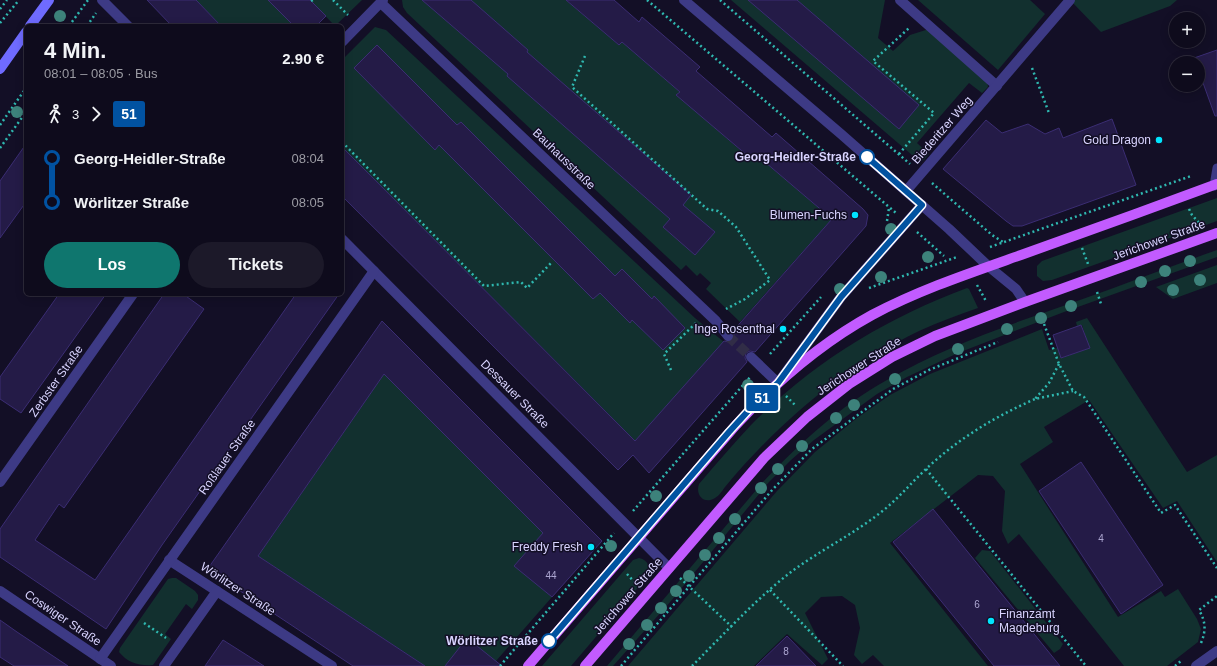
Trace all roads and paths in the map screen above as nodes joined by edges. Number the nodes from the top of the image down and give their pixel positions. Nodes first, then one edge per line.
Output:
1 (8, 0) edge
2 (19, 0) edge
3 (49, 0) edge
4 (102, 0) edge
5 (333, 0) edge
6 (647, 0) edge
7 (684, 0) edge
8 (720, 0) edge
9 (900, 0) edge
10 (1070, 0) edge
11 (382, 1) edge
12 (86, 3) dead end
13 (0, 9) edge
14 (920, 18) junction
15 (0, 23) edge
16 (31, 24) edge
17 (71, 24) edge
18 (126, 24) edge
19 (358, 26) junction
20 (24, 35) edge
21 (344, 40) edge
22 (585, 56) dead end
23 (1021, 57) junction
24 (0, 69) edge
25 (997, 86) junction
26 (24, 91) edge
27 (1049, 113) dead end
28 (24, 115) edge
29 (0, 125) edge
30 (344, 144) edge
31 (0, 148) edge
32 (899, 154) junction
33 (912, 165) dead end
34 (1217, 168) edge
35 (1195, 174) dead end
36 (926, 178) dead end
37 (1215, 185) edge
38 (906, 191) junction
39 (922, 205) junction
40 (889, 208) dead end
41 (1189, 208) dead end
42 (1202, 226) dead end
43 (1217, 233) edge
44 (344, 241) edge
45 (1003, 242) junction
46 (998, 244) dead end
47 (1081, 247) dead end
48 (945, 262) dead end
49 (551, 263) dead end
50 (988, 266) junction
51 (1089, 268) dead end
52 (374, 271) junction
53 (977, 284) dead end
54 (878, 285) dead end
55 (1096, 290) dead end
56 (132, 296) edge
57 (987, 302) dead end
58 (1025, 302) junction
59 (1101, 304) dead end
60 (812, 307) dead end
61 (727, 308) dead end
62 (706, 312) junction
63 (1044, 324) dead end
64 (728, 336) tunnel mouth
65 (998, 342) dead end
66 (751, 357) tunnel mouth
67 (1059, 364) junction
68 (760, 366) junction
69 (671, 370) dead end
70 (778, 383) junction
71 (1073, 391) junction
72 (784, 394) dead end
73 (1035, 399) junction
74 (800, 409) dead end
75 (926, 469) junction
76 (0, 482) edge
77 (624, 521) junction
78 (639, 536) junction
79 (169, 560) junction
80 (669, 568) junction
81 (1217, 568) edge
82 (626, 573) dead end
83 (674, 583) dead end
84 (638, 585) dead end
85 (690, 587) junction
86 (770, 590) junction
87 (0, 591) edge
88 (217, 591) junction
89 (1217, 596) edge
90 (132, 614) junction
91 (732, 627) junction
92 (178, 647) junction
93 (1198, 647) dead end
94 (1217, 651) edge
95 (100, 658) junction
96 (1184, 660) dead end
97 (112, 666) edge
98 (164, 666) edge
99 (332, 666) edge
100 (500, 666) edge
101 (528, 666) edge
102 (585, 666) edge
103 (621, 666) edge
104 (692, 666) edge
105 (843, 666) edge
106 (1086, 666) edge
107 (1174, 666) edge
108 (1196, 666) edge

1 - 13 path
2 - 15 path
3 - 16 main road
4 - 18 street
5 - 19 path
6 - 40 path
7 - 38 street
8 - 32 path
9 - 14 street
10 - 23 street, Biederitzer Weg
11 - 19 street
11 - 62 street, Bauhausstraße
12 - 17 path
14 - 25 street
14 - 32 path
19 - 21 street
20 - 24 main road
22 - 61 path
23 - 25 street, Biederitzer Weg
23 - 27 path
25 - 38 street, Biederitzer Weg
26 - 29 path
28 - 31 path
30 - 49 path
32 - 33 path
34 - 37 lane
35 - 45 path
36 - 45 path
37 - 50 main road
38 - 39 street
39 - 50 street
39 - 70 street
41 - 42 path
43 - 58 main road, Jerichower Straße
44 - 52 street, Dessauer Straße
45 - 46 path
47 - 51 path
48 - 54 path
50 - 58 street
50 - 70 main road
52 - 77 street, Dessauer Straße
52 - 79 street, Roßlauer Straße
53 - 57 path
55 - 59 path
56 - 76 street, Zerbster Straße
58 - 80 main road, Jerichower Straße
60 - 68 path
62 - 64 street, Bauhausstraße
62 - 69 path
63 - 67 path
65 - 85 path
66 - 68 street
67 - 71 path
67 - 73 path
68 - 70 street
68 - 77 path
70 - 78 main road
71 - 73 path
71 - 81 path
72 - 74 path
73 - 75 path
75 - 86 path
75 - 106 path
77 - 78 street, Dessauer Straße
77 - 100 path
78 - 80 street, Dessauer Straße
78 - 101 main road
79 - 88 street, Wörlitzer Straße
79 - 90 street, Roßlauer Straße
80 - 102 main road, Jerichower Straße
82 - 84 path
83 - 85 path
85 - 91 path
85 - 103 path
86 - 91 path
86 - 105 path
87 - 95 street, Coswiger Straße
88 - 92 street
88 - 99 street, Wörlitzer Straße
89 - 93 path
90 - 92 path
90 - 95 street, Roßlauer Straße
91 - 104 path
92 - 98 street
94 - 108 street
95 - 97 street, Coswiger Straße
96 - 107 path

